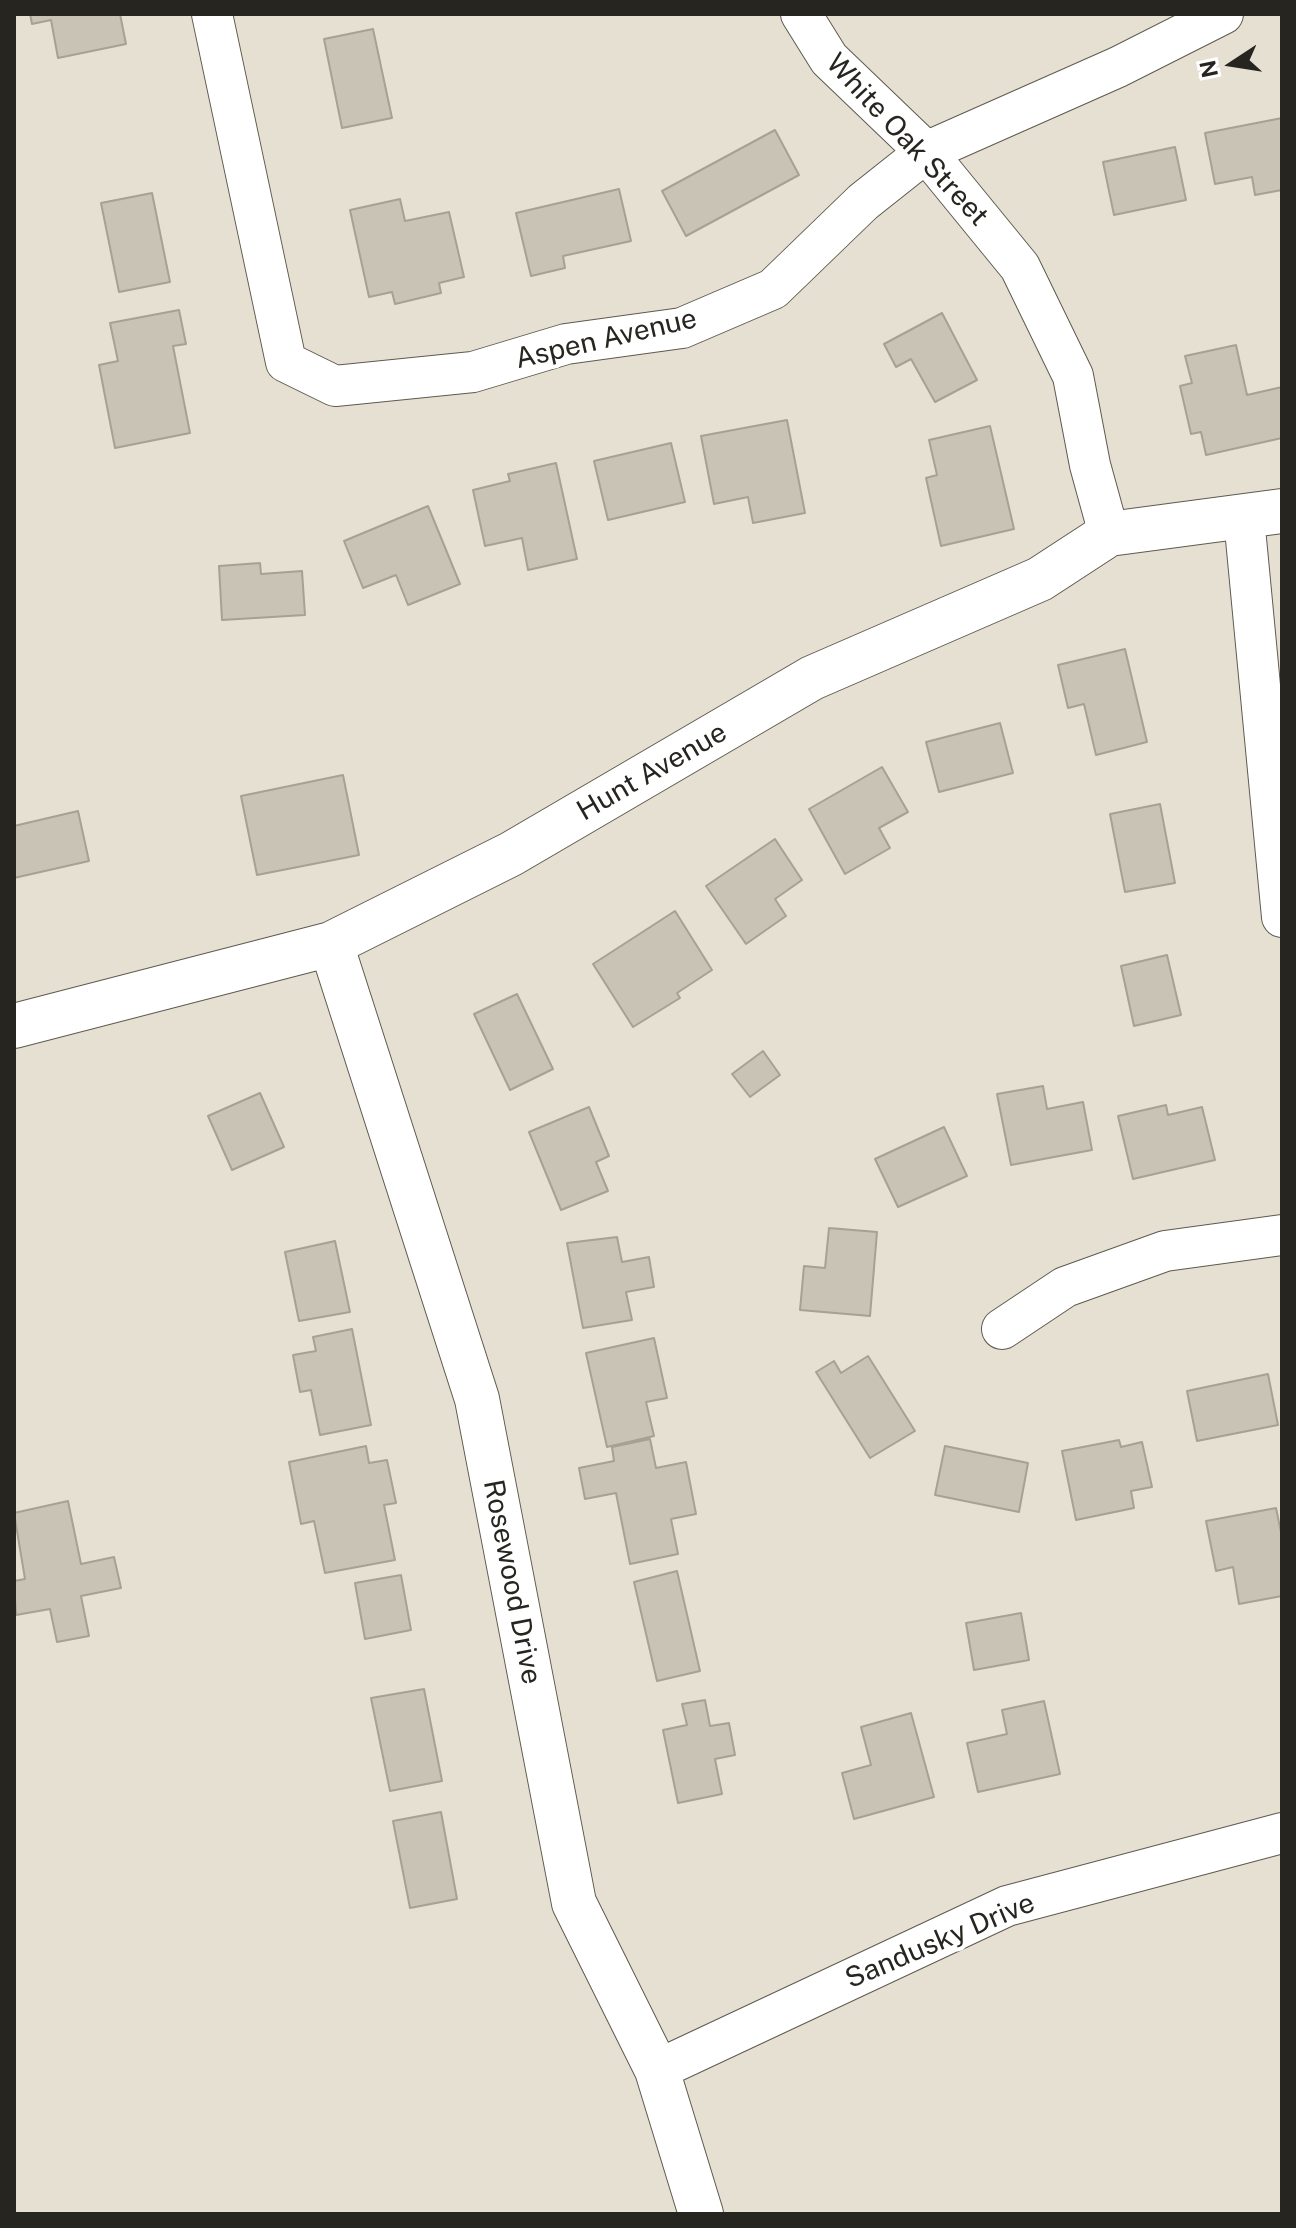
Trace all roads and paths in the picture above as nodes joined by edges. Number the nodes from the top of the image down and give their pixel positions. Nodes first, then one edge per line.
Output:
1 (212, 14) edge
2 (801, 14) edge
3 (1223, 14) edge
4 (926, 152) junction
5 (1263, 515) edge
6 (1109, 534) junction
7 (1282, 917) edge
8 (331, 944) junction
9 (14, 1026) edge
10 (1282, 1235) edge
11 (1002, 1329) dead end
12 (1282, 1833) edge
13 (657, 2070) junction
14 (701, 2214) edge

1 - 4 street, Aspen Avenue
2 - 4 street, White Oak Street
3 - 4 street, Aspen Avenue
4 - 6 street, White Oak Street
5 - 6 street, Hunt Avenue
5 - 7 street
6 - 8 street, Hunt Avenue
8 - 9 street, Hunt Avenue
8 - 13 street, Rosewood Drive
10 - 11 street
12 - 13 street, Sandusky Drive
13 - 14 street, Rosewood Drive

